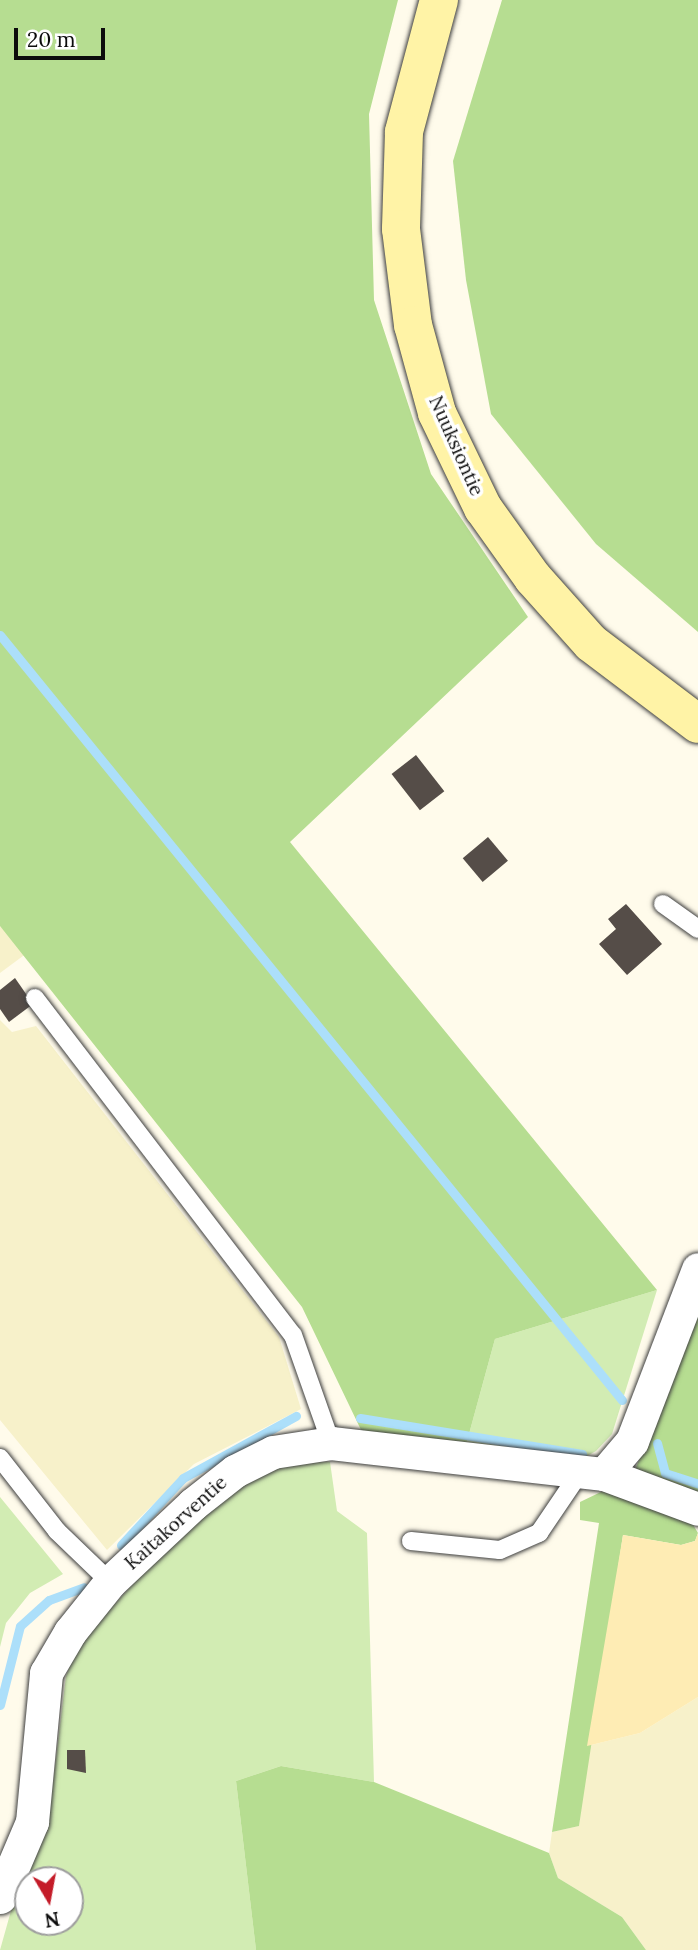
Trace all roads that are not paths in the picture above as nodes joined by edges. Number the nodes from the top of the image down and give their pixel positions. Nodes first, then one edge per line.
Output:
1 (439, 0) edge
2 (698, 724) edge
3 (663, 904) dead end
4 (698, 929) edge
5 (35, 998) dead end
6 (698, 1269) edge
7 (331, 1443) junction
8 (0, 1458) edge
9 (592, 1474) junction
10 (698, 1509) edge
11 (411, 1541) dead end
12 (110, 1582) junction
13 (0, 1897) edge

1 - 2 street, Nuuksiontie
3 - 4 lane
5 - 7 lane
6 - 9 street
7 - 9 street, Kaitakorventie
7 - 12 street, Kaitakorventie
8 - 12 lane
9 - 10 street, Kaitakorventie
9 - 11 lane
12 - 13 street, Kaitakorventie

